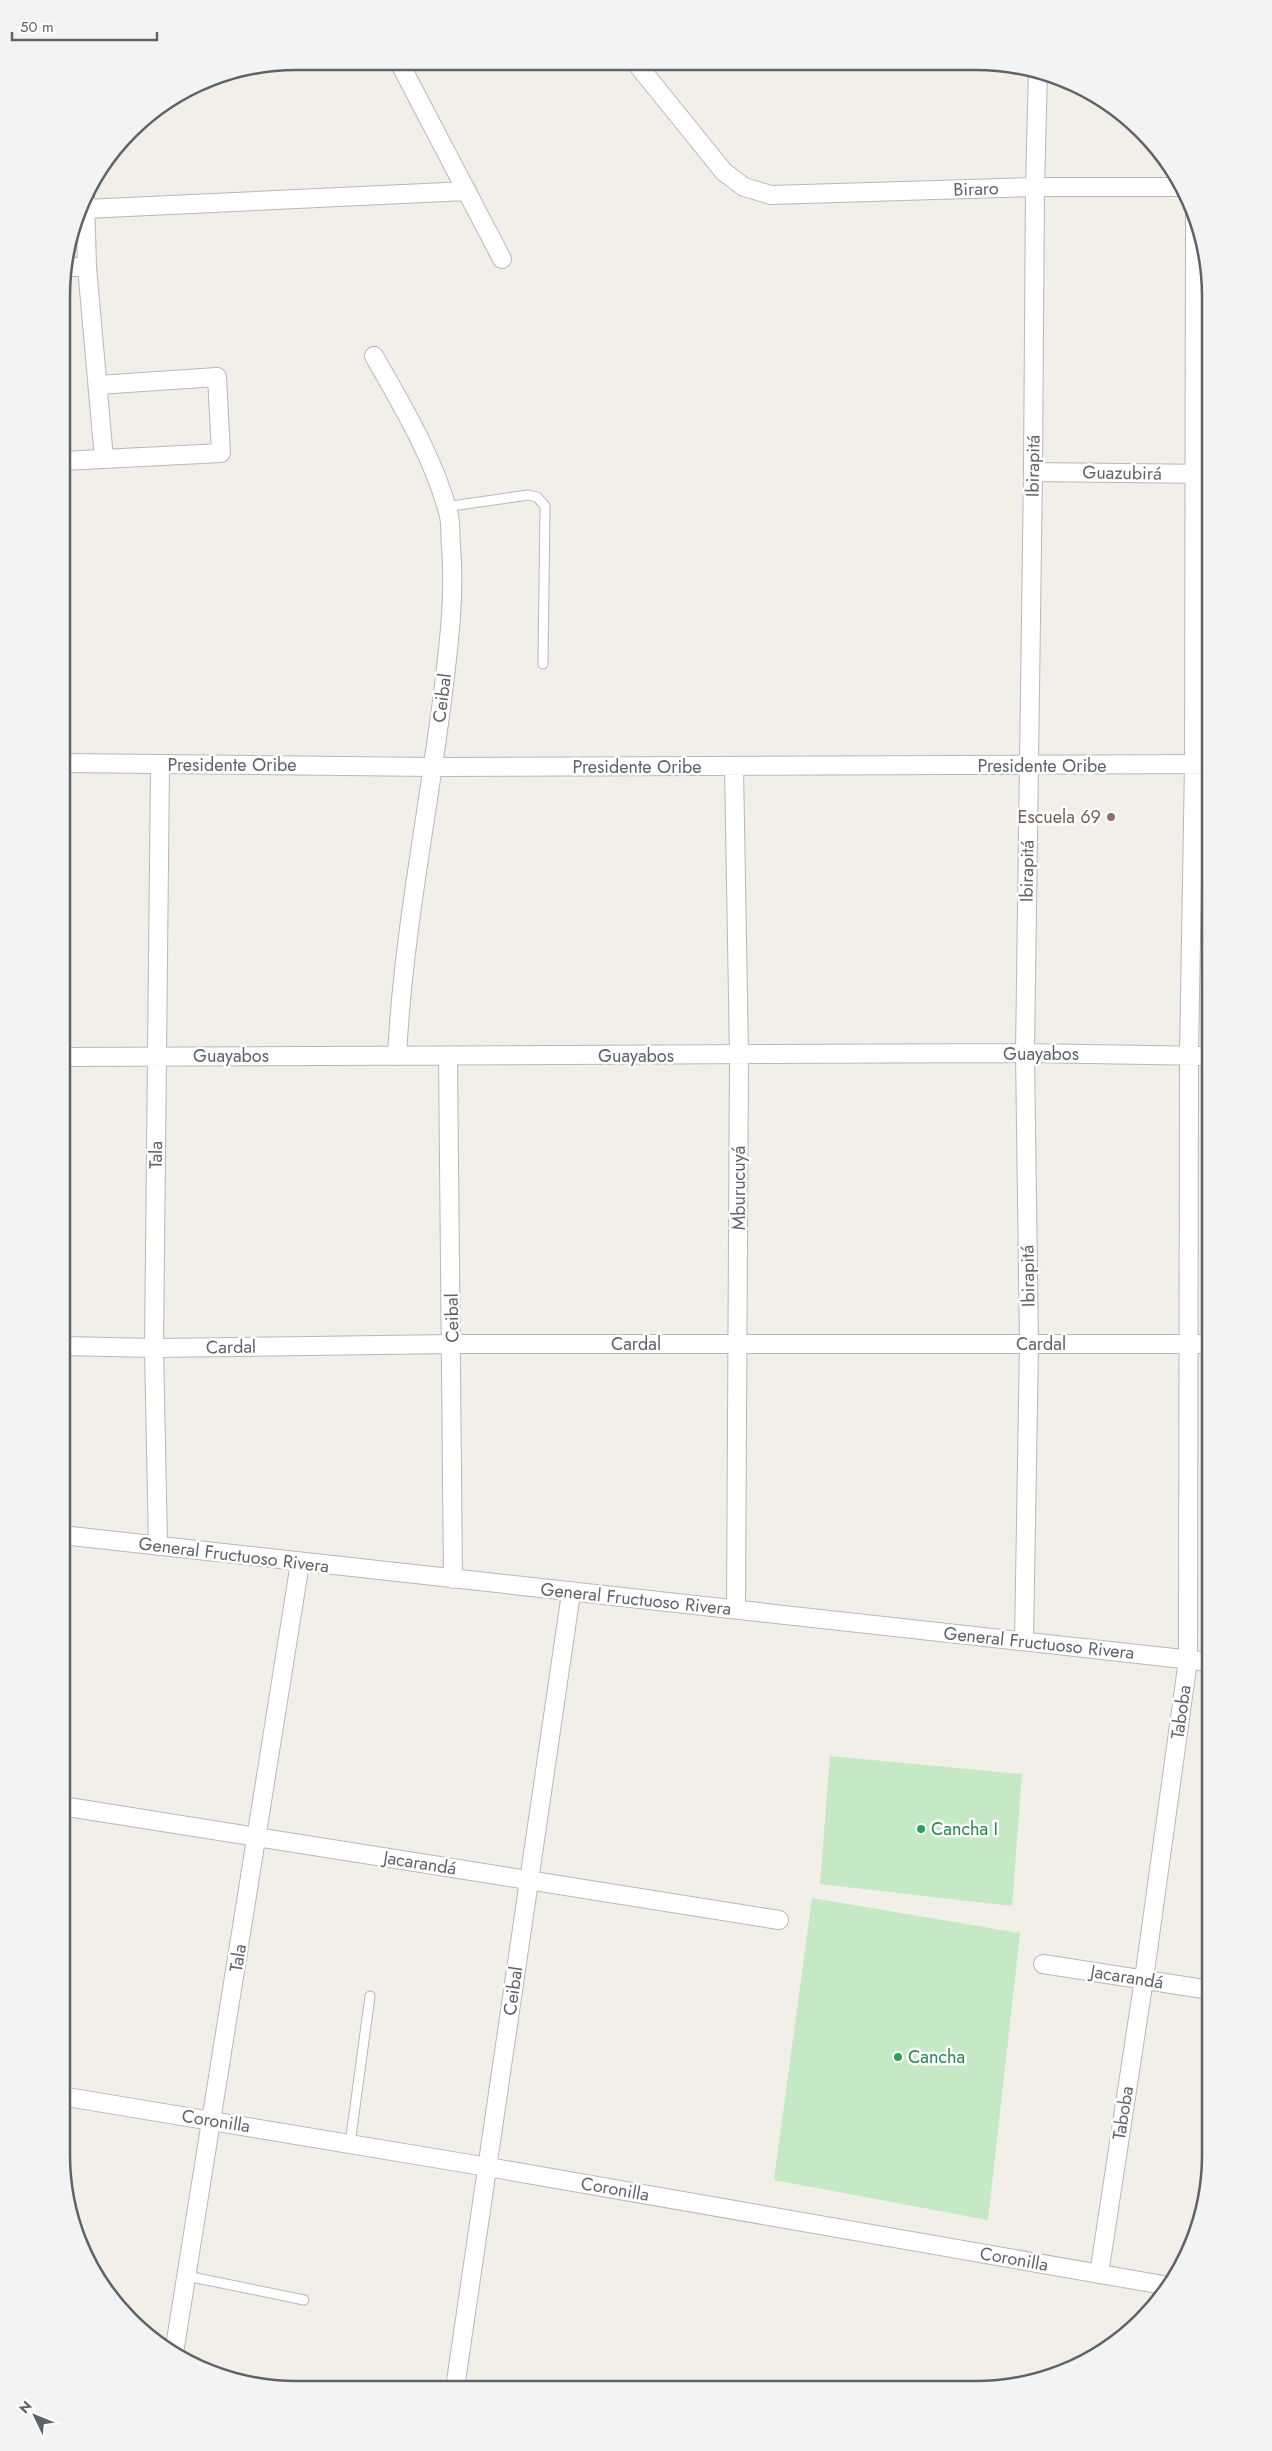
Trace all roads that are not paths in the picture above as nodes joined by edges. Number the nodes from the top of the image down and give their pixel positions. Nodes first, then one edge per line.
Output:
1 (403, 70) edge
2 (642, 70) edge
3 (1038, 79) edge
4 (1035, 187) junction
5 (1174, 187) edge
6 (467, 191) junction
7 (90, 202) edge
8 (85, 215) edge
9 (1196, 245) edge
10 (502, 259) dead end
11 (87, 266) junction
12 (72, 267) edge
13 (374, 356) dead end
14 (98, 385) junction
15 (1202, 441) edge
16 (104, 459) junction
17 (70, 460) edge
18 (1033, 472) junction
19 (1202, 473) edge
20 (445, 507) junction
21 (543, 664) dead end
22 (70, 763) edge
23 (1202, 764) edge
24 (160, 765) junction
25 (1028, 766) junction
26 (434, 767) junction
27 (734, 767) junction
28 (1025, 1053) junction
29 (157, 1056) junction
30 (397, 1056) junction
31 (448, 1056) junction
32 (739, 1056) junction
33 (1188, 1056) junction
34 (1202, 1056) edge
35 (70, 1057) edge
36 (452, 1344) junction
37 (739, 1344) junction
38 (1029, 1344) junction
39 (1189, 1344) junction
40 (1202, 1344) edge
41 (70, 1346) edge
42 (154, 1348) junction
43 (70, 1536) edge
44 (158, 1546) junction
45 (300, 1563) junction
46 (453, 1579) junction
47 (571, 1593) junction
48 (736, 1609) junction
49 (1024, 1641) junction
50 (1188, 1660) junction
51 (1202, 1661) edge
52 (70, 1807) edge
53 (258, 1836) junction
54 (528, 1881) junction
55 (779, 1920) dead end
56 (1043, 1964) dead end
57 (1144, 1979) junction
58 (1202, 1989) edge
59 (370, 1996) dead end
60 (70, 2097) edge
61 (211, 2120) junction
62 (350, 2144) junction
63 (488, 2167) junction
64 (1099, 2274) junction
65 (187, 2276) junction
66 (1161, 2285) edge
67 (304, 2300) dead end
68 (175, 2346) edge
69 (456, 2381) edge

1 - 6 street
2 - 4 street, Biraro
3 - 4 street, Ibirapitá
4 - 5 street, Biraro
4 - 18 street, Ibirapitá
6 - 7 street
6 - 10 street
8 - 11 street
9 - 15 street, Taboba
11 - 12 street
11 - 14 street
13 - 20 street, Ceibal
14 - 16 street
14 - 16 street
16 - 17 street
18 - 19 street, Guazubirá
18 - 25 street, Ibirapitá
20 - 21 lane
20 - 26 street, Ceibal
22 - 24 street, Presidente Oribe
23 - 25 street, Presidente Oribe
23 - 33 street, Taboba
24 - 26 street, Presidente Oribe
24 - 29 street, Tala
25 - 27 street, Presidente Oribe
25 - 28 street, Ibirapitá
26 - 27 street, Presidente Oribe
26 - 30 street, Ceibal
27 - 32 street, Mburucuyá
28 - 32 street, Guayabos
28 - 33 street, Guayabos
28 - 38 street, Ibirapitá
29 - 30 street, Guayabos
29 - 35 street, Guayabos
29 - 42 street, Tala
30 - 31 street, Guayabos
31 - 32 street, Guayabos
31 - 36 street, Ceibal
32 - 37 street, Mburucuyá
33 - 34 street, Guayabos
33 - 39 street, Taboba
36 - 37 street, Cardal
36 - 42 street, Cardal
36 - 46 street, Ceibal
37 - 38 street, Cardal
37 - 48 street, Mburucuyá
38 - 39 street, Cardal
38 - 49 street, Ibirapitá
39 - 40 street, Cardal
39 - 50 street, Taboba
41 - 42 street, Cardal
42 - 44 street, Tala
43 - 44 street, General Fructuoso Rivera
44 - 45 street, General Fructuoso Rivera
45 - 46 street, General Fructuoso Rivera
45 - 53 street, Tala
46 - 47 street, General Fructuoso Rivera
47 - 48 street, General Fructuoso Rivera
47 - 54 street, Ceibal
48 - 49 street, General Fructuoso Rivera
49 - 50 street, General Fructuoso Rivera
50 - 51 street, General Fructuoso Rivera
50 - 57 street, Taboba
52 - 53 street, Jacarandá
53 - 54 street, Jacarandá
53 - 61 street, Tala
54 - 55 street, Jacarandá
54 - 63 street, Ceibal
56 - 57 street, Jacarandá
57 - 58 street, Jacarandá
57 - 64 street, Taboba
59 - 62 lane
60 - 61 street, Coronilla
61 - 62 street, Coronilla
61 - 65 street, Tala
62 - 63 street, Coronilla
63 - 64 street, Coronilla
63 - 69 street, Ceibal
64 - 66 street, Coronilla
65 - 67 lane
65 - 68 street, Tala

